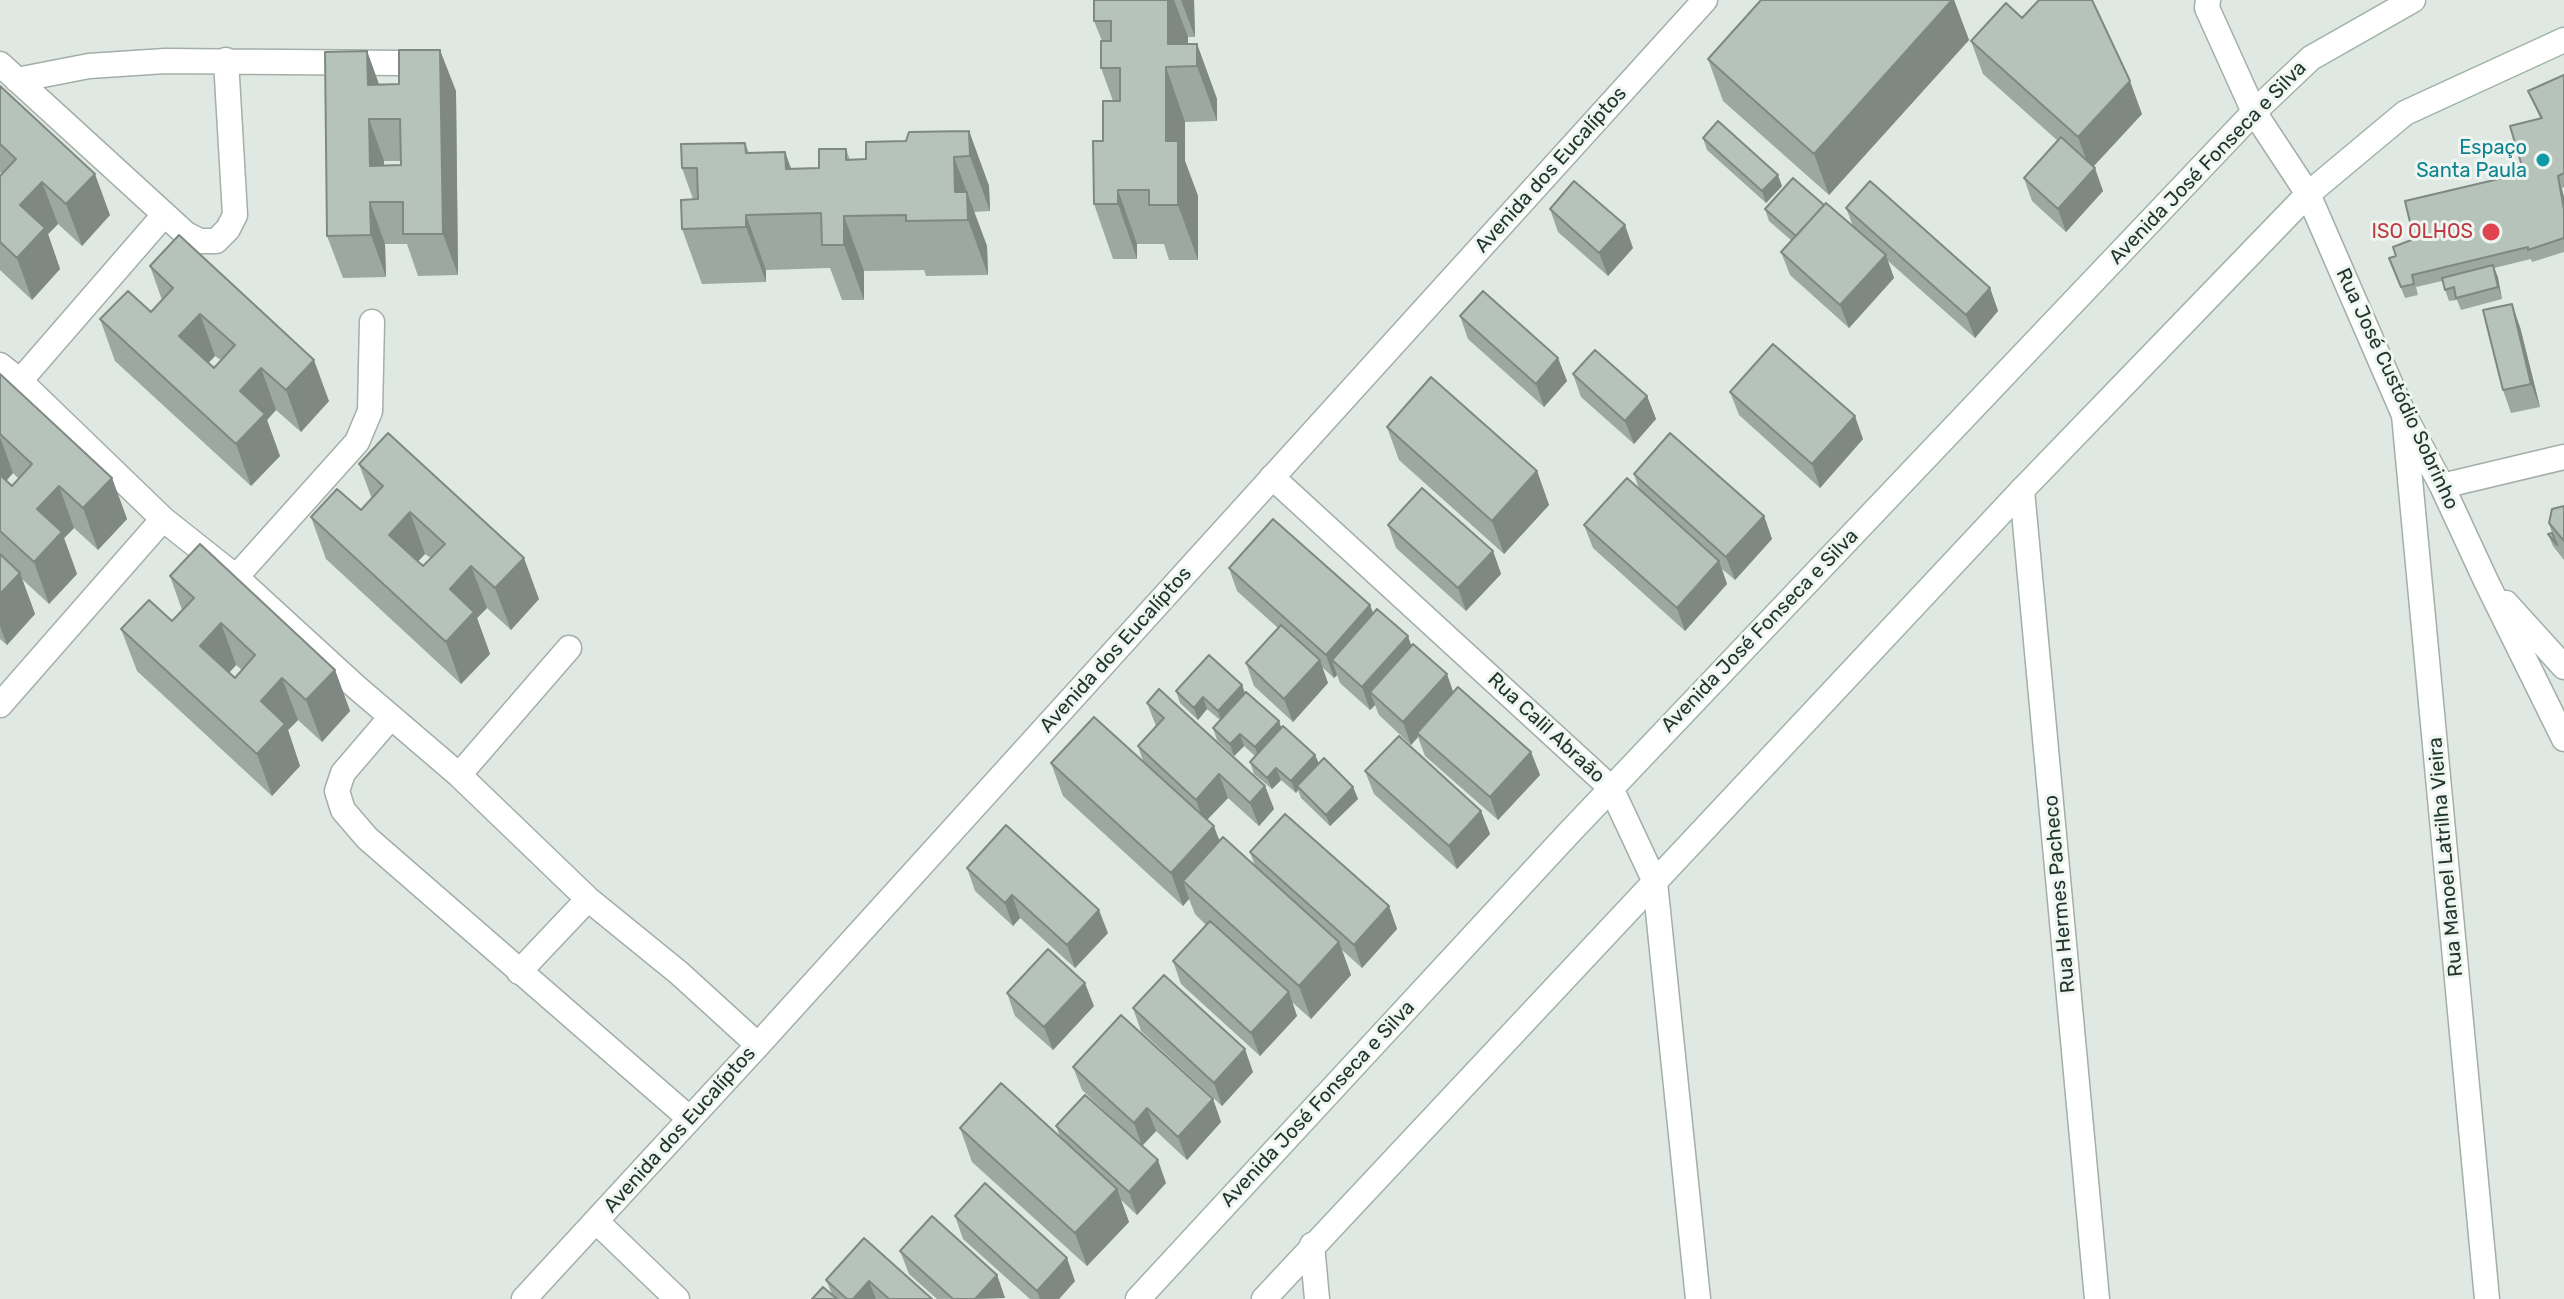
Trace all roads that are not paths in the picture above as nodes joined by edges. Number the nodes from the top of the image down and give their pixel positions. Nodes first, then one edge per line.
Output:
1 (1705, 0) edge
2 (2413, 0) edge
3 (2205, 3) edge
4 (2564, 40) edge
5 (226, 60) junction
6 (402, 63) edge
7 (8, 72) edge
8 (2254, 112) junction
9 (2308, 194) junction
10 (164, 215) junction
11 (372, 322) dead end
12 (0, 365) edge
13 (20, 381) junction
14 (2404, 415) junction
15 (2564, 457) edge
16 (1272, 477) junction
17 (2442, 486) junction
18 (2022, 490) junction
19 (163, 519) junction
20 (236, 577) junction
21 (2486, 581) junction
22 (569, 648) dead end
23 (2564, 667) edge
24 (0, 705) edge
25 (391, 717) junction
26 (2564, 739) edge
27 (459, 775) junction
28 (1611, 788) junction
29 (1655, 882) junction
30 (588, 899) junction
31 (519, 972) junction
32 (758, 1045) junction
33 (689, 1118) junction
34 (597, 1222) junction
35 (1312, 1245) junction
36 (524, 1299) edge
37 (677, 1299) edge
38 (1138, 1299) edge
39 (1264, 1299) edge
40 (1317, 1299) edge
41 (1698, 1299) edge
42 (2097, 1299) edge
43 (2487, 1299) edge

1 - 16 street, Avenida dos Eucalíptos
2 - 8 street, Avenida José Fonseca e Silva
3 - 8 street, Rua José Custódio Sobrinho
4 - 9 street
5 - 6 street
5 - 7 street
5 - 10 street
7 - 10 street
8 - 9 street, Rua José Custódio Sobrinho
8 - 28 street, Avenida José Fonseca e Silva
9 - 14 street, Rua José Custódio Sobrinho
9 - 18 street
10 - 13 street
11 - 20 street
12 - 13 street
13 - 19 street
14 - 17 street, Rua José Custódio Sobrinho
14 - 43 street, Rua Manoel Latrilha Vieira
15 - 17 street
16 - 28 street, Rua Calil Abraão
16 - 32 street, Avenida dos Eucalíptos
17 - 21 street, Rua José Custódio Sobrinho
18 - 29 street
18 - 42 street, Rua Hermes Pacheco
19 - 20 street
19 - 24 street
20 - 25 street
21 - 23 street
21 - 26 street, Rua José Custódio Sobrinho
22 - 27 street
25 - 27 street
25 - 31 street
27 - 30 street
28 - 29 street, Rua Calil Abraão
28 - 38 street, Avenida José Fonseca e Silva
29 - 35 street
29 - 41 street, Rua Calil Abraão
30 - 31 street
30 - 32 street
31 - 33 street
32 - 33 street, Avenida dos Eucalíptos
33 - 34 street, Avenida dos Eucalíptos
34 - 36 street, Avenida dos Eucalíptos
34 - 37 street
35 - 39 street
35 - 40 street

